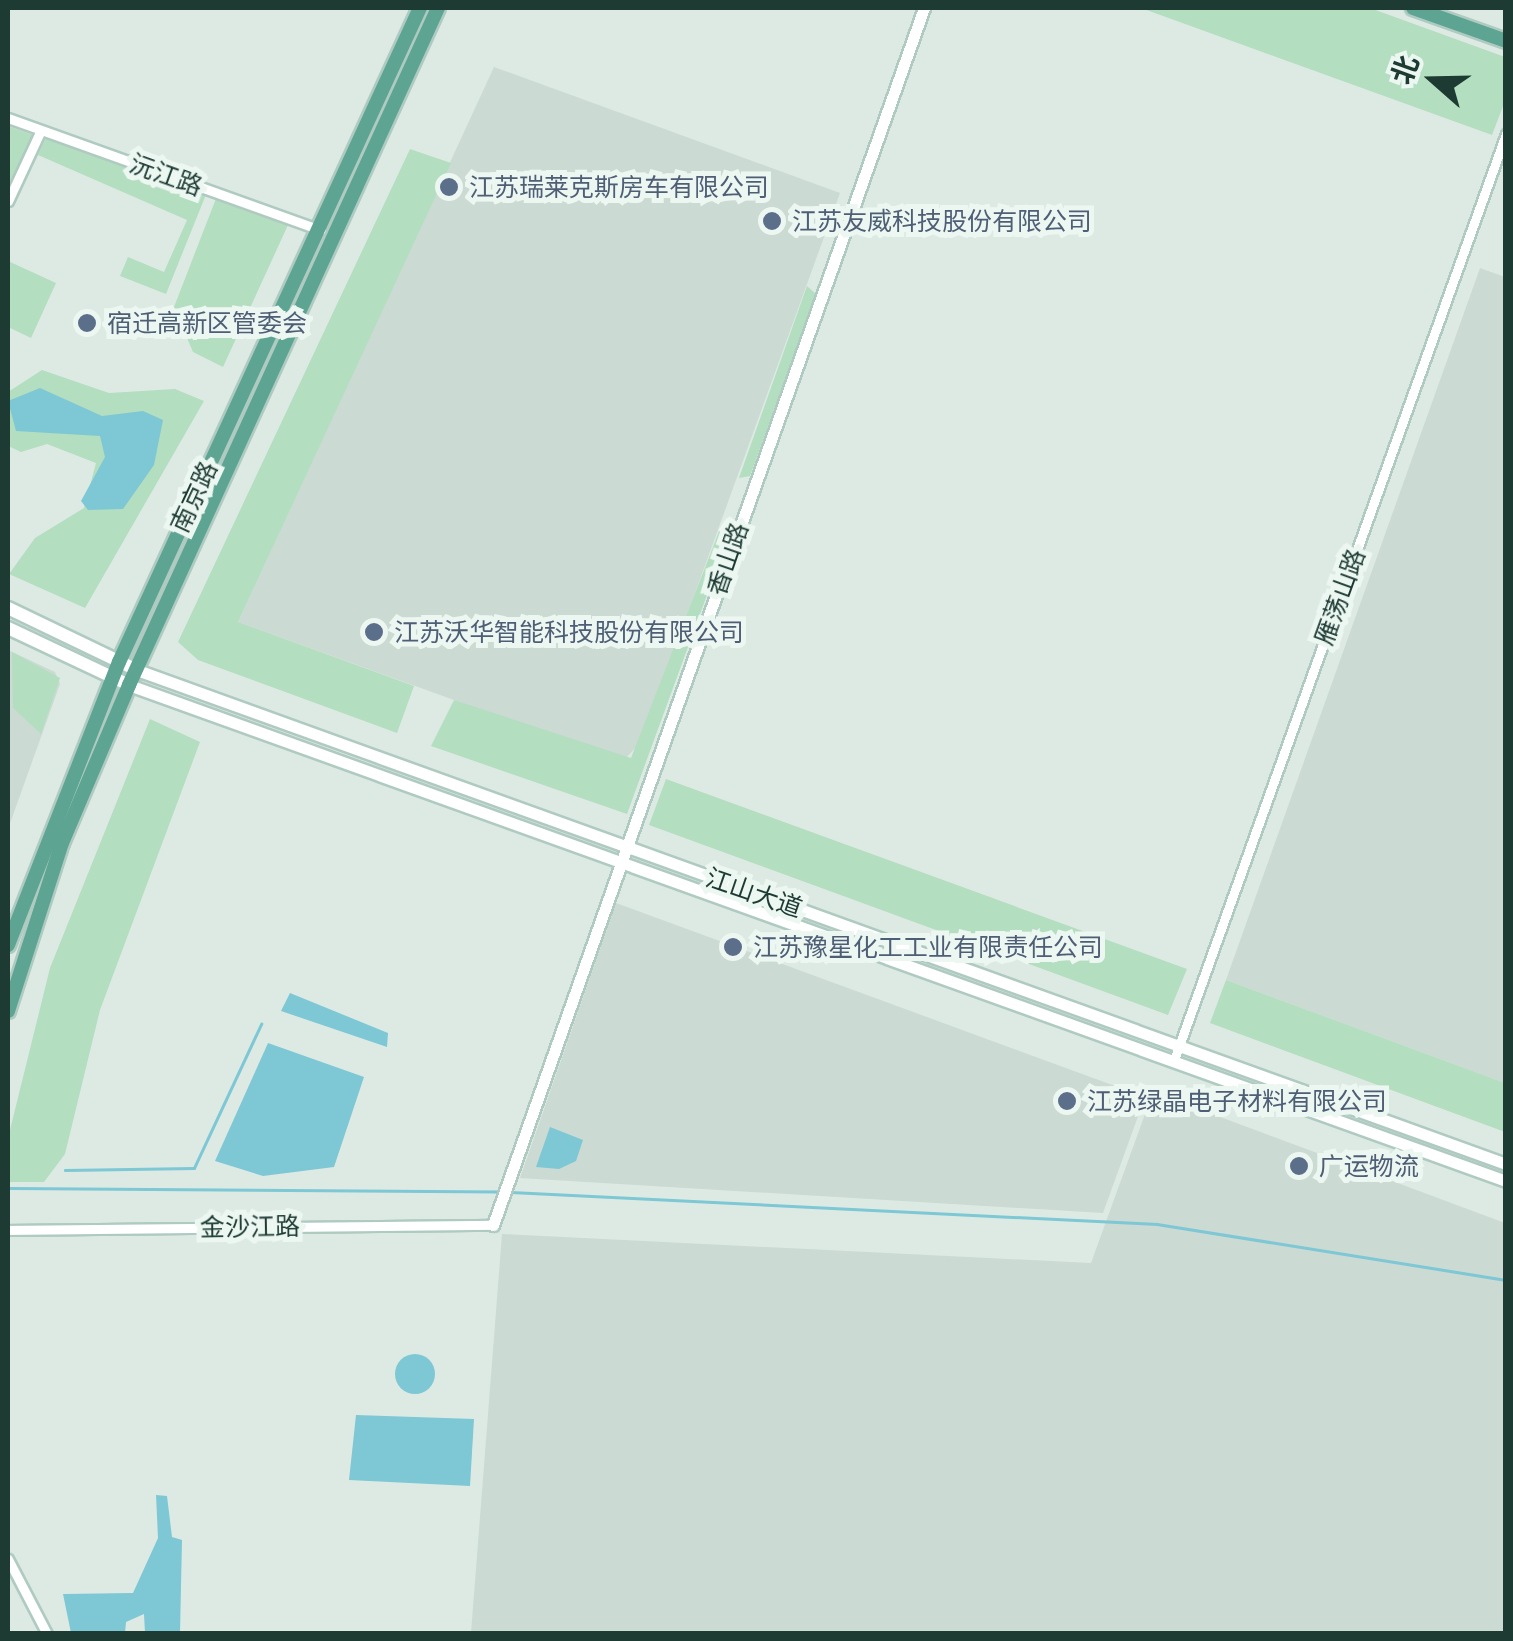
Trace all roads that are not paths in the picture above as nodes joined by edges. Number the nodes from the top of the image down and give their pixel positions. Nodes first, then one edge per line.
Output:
1 (420, 8) edge
2 (438, 8) edge
3 (924, 8) edge
4 (1413, 8) edge
5 (1506, 41) edge
6 (8, 118) edge
7 (41, 130) junction
8 (1506, 134) edge
9 (8, 201) edge
10 (324, 231) junction
11 (8, 608) edge
12 (8, 628) edge
13 (119, 662) junction
14 (136, 670) junction
15 (112, 678) junction
16 (129, 686) junction
17 (626, 849) junction
18 (620, 864) junction
19 (8, 945) edge
20 (8, 1012) edge
21 (1179, 1048) junction
22 (1174, 1060) junction
23 (1506, 1164) edge
24 (1506, 1181) edge
25 (493, 1224) joint
26 (8, 1230) edge
27 (8, 1558) edge
28 (47, 1634) edge

1 - 10 main road, 南京路
2 - 14 main road, 南京路
3 - 17 street, 香山路
4 - 5 main road
6 - 7 street, 沅江路
7 - 9 street
7 - 10 street, 沅江路
8 - 21 street, 雁荡山路
10 - 13 main road, 南京路
11 - 13 main road, 江山大道
12 - 15 main road, 江山大道
13 - 14 main road, 江山大道
13 - 15 main road, 南京路
14 - 16 main road, 南京路
14 - 17 street, 江山大道
15 - 16 main road, 江山大道
15 - 19 main road, 南京路
16 - 18 street, 江山大道
16 - 20 main road, 南京路
17 - 18 street, 香山路
17 - 21 street, 江山大道
18 - 22 street, 江山大道
18 - 25 street, 香山路
21 - 22 street, 雁荡山路
21 - 23 street, 江山大道
22 - 24 street, 江山大道
25 - 26 street, 金沙江路
27 - 28 street

